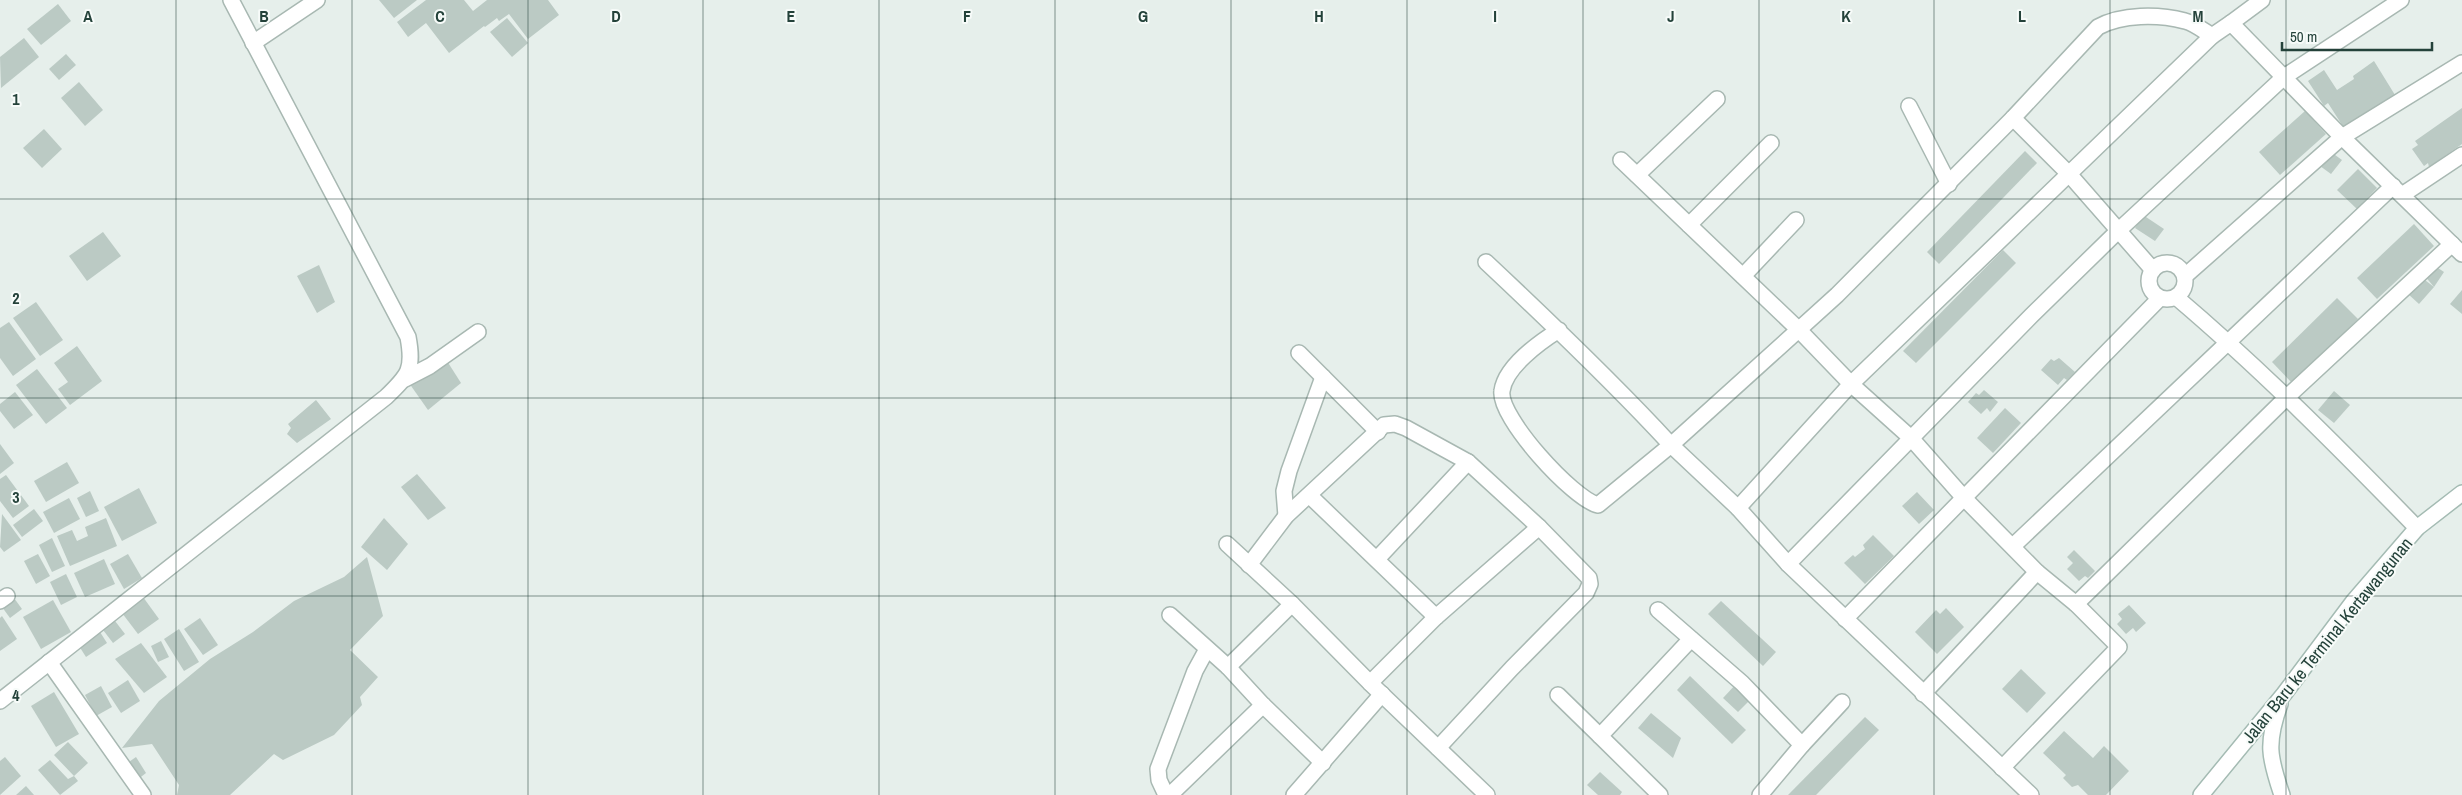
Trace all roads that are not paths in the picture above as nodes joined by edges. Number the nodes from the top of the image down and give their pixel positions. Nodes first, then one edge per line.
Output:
1 (231, 0) edge
2 (317, 0) edge
3 (2262, 0) edge
4 (2401, 0) edge
5 (2232, 23) junction
6 (2212, 36) junction
7 (253, 43) junction
8 (2462, 63) edge
9 (2284, 77) junction
10 (1717, 99) dead end
11 (1909, 106) dead end
12 (2014, 118) junction
13 (2342, 137) junction
14 (1771, 143) dead end
15 (2462, 155) edge
16 (1621, 160) dead end
17 (2069, 174) junction
18 (1637, 175) junction
19 (1949, 184) junction
20 (2398, 190) junction
21 (1796, 220) dead end
22 (1689, 225) junction
23 (2119, 230) junction
24 (2457, 249) edge
25 (1486, 262) dead end
26 (2153, 270) junction
27 (1743, 276) junction
28 (2185, 276) junction
29 (2176, 297) junction
30 (2160, 298) junction
31 (1559, 330) junction
32 (1799, 330) junction
33 (478, 332) dead end
34 (2228, 341) junction
35 (1299, 353) dead end
36 (1324, 377) junction
37 (405, 379) junction
38 (1851, 384) junction
39 (2286, 398) junction
40 (1378, 432) junction
41 (1912, 438) junction
42 (1671, 445) junction
43 (1468, 462) junction
44 (2462, 493) edge
45 (1310, 496) junction
46 (1964, 498) junction
47 (1738, 508) junction
48 (1286, 516) junction
49 (1539, 527) junction
50 (2417, 528) junction
51 (1227, 544) dead end
52 (2013, 546) junction
53 (1377, 560) junction
54 (1788, 564) junction
55 (1249, 565) junction
56 (2037, 572) junction
57 (1292, 604) junction
58 (2076, 604) junction
59 (1658, 610) dead end
60 (1170, 615) dead end
61 (1436, 617) junction
62 (1845, 619) junction
63 (1692, 639) junction
64 (1207, 650) junction
65 (49, 662) junction
66 (1228, 667) junction
67 (1370, 683) junction
68 (1382, 694) junction
69 (1923, 694) junction
70 (2284, 694) junction
71 (1558, 695) dead end
72 (0, 701) edge
73 (1842, 702) dead end
74 (1263, 705) junction
75 (1600, 736) junction
76 (1802, 745) junction
77 (1438, 748) junction
78 (1323, 763) junction
79 (2002, 768) junction
80 (143, 795) edge
81 (1166, 795) edge
82 (1170, 795) edge
83 (1294, 795) edge
84 (1487, 795) edge
85 (1660, 795) edge
86 (1760, 795) edge
87 (2031, 795) edge
88 (2201, 795) edge
89 (2282, 795) edge

1 - 7 street
2 - 7 street
3 - 5 street
4 - 9 street
5 - 6 street
5 - 9 street
6 - 12 street
6 - 17 street
7 - 37 street
8 - 13 street
9 - 13 street
9 - 23 street
10 - 18 street
11 - 19 street
12 - 17 street
12 - 19 street
13 - 20 street
13 - 28 street
14 - 22 street
15 - 20 street
16 - 18 street
17 - 23 street
17 - 38 street
18 - 22 street
19 - 32 street
20 - 24 street
20 - 34 street
21 - 27 street
22 - 27 street
23 - 26 street
23 - 41 street
24 - 39 street
25 - 31 street
26 - 28 street
26 - 30 street
27 - 32 street
28 - 29 street
29 - 30 street
29 - 34 street
30 - 46 street
31 - 42 street
31 - 42 street
32 - 38 street
32 - 42 street
33 - 37 street
34 - 39 street
34 - 52 street
35 - 36 street
36 - 40 street
36 - 48 street
37 - 65 street
38 - 41 street
38 - 47 street
39 - 50 street
39 - 58 street
40 - 43 street
40 - 45 street
41 - 46 street
41 - 54 street
42 - 47 street
43 - 49 street
43 - 53 street
44 - 50 street, Jalan Baru ke Terminal Kertawangunan
45 - 48 street
45 - 53 street
46 - 52 street
46 - 62 street
47 - 54 street
48 - 55 street
49 - 61 street
49 - 77 street
50 - 70 street, Jalan Baru ke Terminal Kertawangunan
51 - 55 street
52 - 56 street
53 - 61 street
54 - 62 street
55 - 57 street
56 - 58 street
56 - 69 street
57 - 66 street
57 - 67 street
58 - 79 street
59 - 63 street
60 - 64 street
61 - 67 street
62 - 69 street
63 - 75 street
63 - 76 street
64 - 66 street
64 - 81 street
65 - 72 street
65 - 80 street
66 - 74 street
67 - 68 street
68 - 77 street
68 - 78 street
69 - 79 street
70 - 88 street, Jalan Baru ke Terminal Kertawangunan
70 - 89 street
71 - 75 street
73 - 76 street
74 - 78 street
74 - 82 street
75 - 85 street
76 - 86 street
77 - 84 street
78 - 83 street
79 - 87 street

